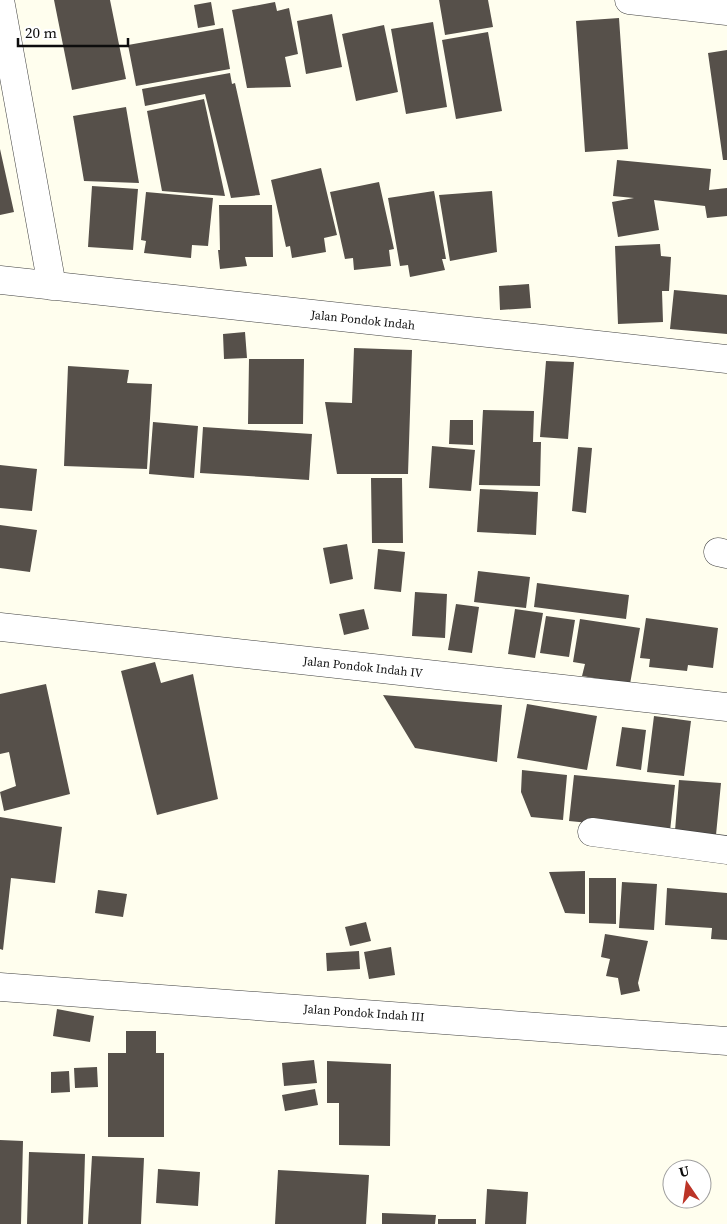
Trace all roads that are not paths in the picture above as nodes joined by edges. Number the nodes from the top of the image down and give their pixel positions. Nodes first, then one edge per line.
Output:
1 (0, 0) edge
2 (629, 0) edge
3 (727, 11) edge
4 (0, 280) edge
5 (52, 286) junction
6 (727, 359) edge
7 (0, 627) edge
8 (727, 707) edge
9 (592, 832) dead end
10 (727, 850) edge
11 (0, 987) edge
12 (727, 1041) edge

1 - 5 street
2 - 3 street
4 - 5 street, Jalan Pondok Indah
5 - 6 street, Jalan Pondok Indah
7 - 8 street, Jalan Pondok Indah IV
9 - 10 street
11 - 12 street, Jalan Pondok Indah III

